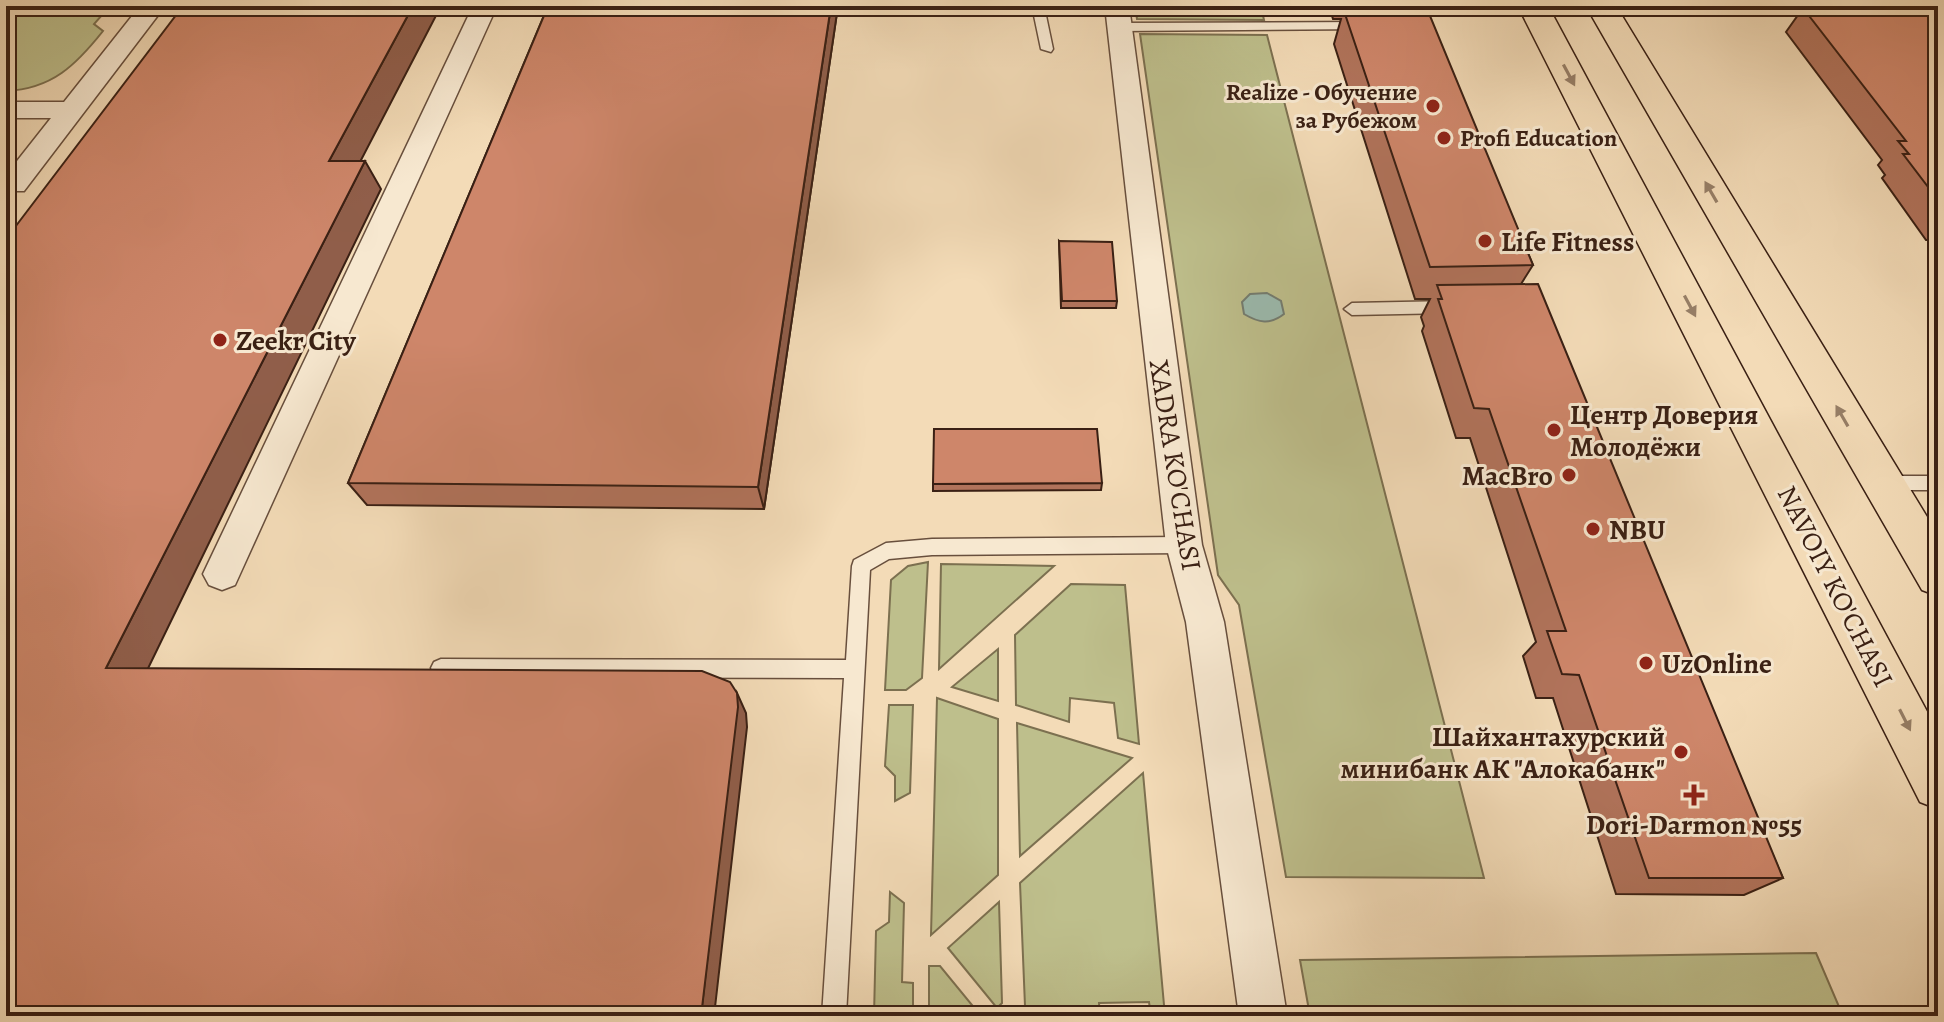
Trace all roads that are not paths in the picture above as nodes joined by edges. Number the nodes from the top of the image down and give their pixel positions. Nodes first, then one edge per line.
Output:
1 (153, 6) edge
2 (485, 6) edge
3 (1038, 6) edge
4 (1533, 6) edge
5 (1602, 6) edge
6 (1938, 8) edge
7 (1118, 17) edge
8 (1371, 26) edge
9 (1047, 49) dead end
10 (6, 110) edge
11 (72, 110) junction
12 (14, 184) dead end
13 (1460, 307) edge
14 (1352, 309) dead end
15 (1882, 483) junction
16 (1938, 483) edge
17 (1184, 545) junction
18 (222, 574) dead end
19 (1938, 576) edge
20 (441, 668) edge
21 (854, 669) junction
22 (1938, 784) edge
23 (834, 1016) edge
24 (1263, 1016) edge

1 - 11 street
2 - 18 street
3 - 9 lane
4 -> 22 main road, NAVOIY KO'CHASI
5 - 6 lane
15 -> 5 main road
7 - 8 lane
7 - 17 street, XADRA KO'CHASI
10 - 11 street
11 - 12 street
13 - 14 lane
15 - 16 lane
15 - 19 main road
17 - 21 lane
17 - 24 street, XADRA KO'CHASI
20 - 21 lane
21 - 23 lane

